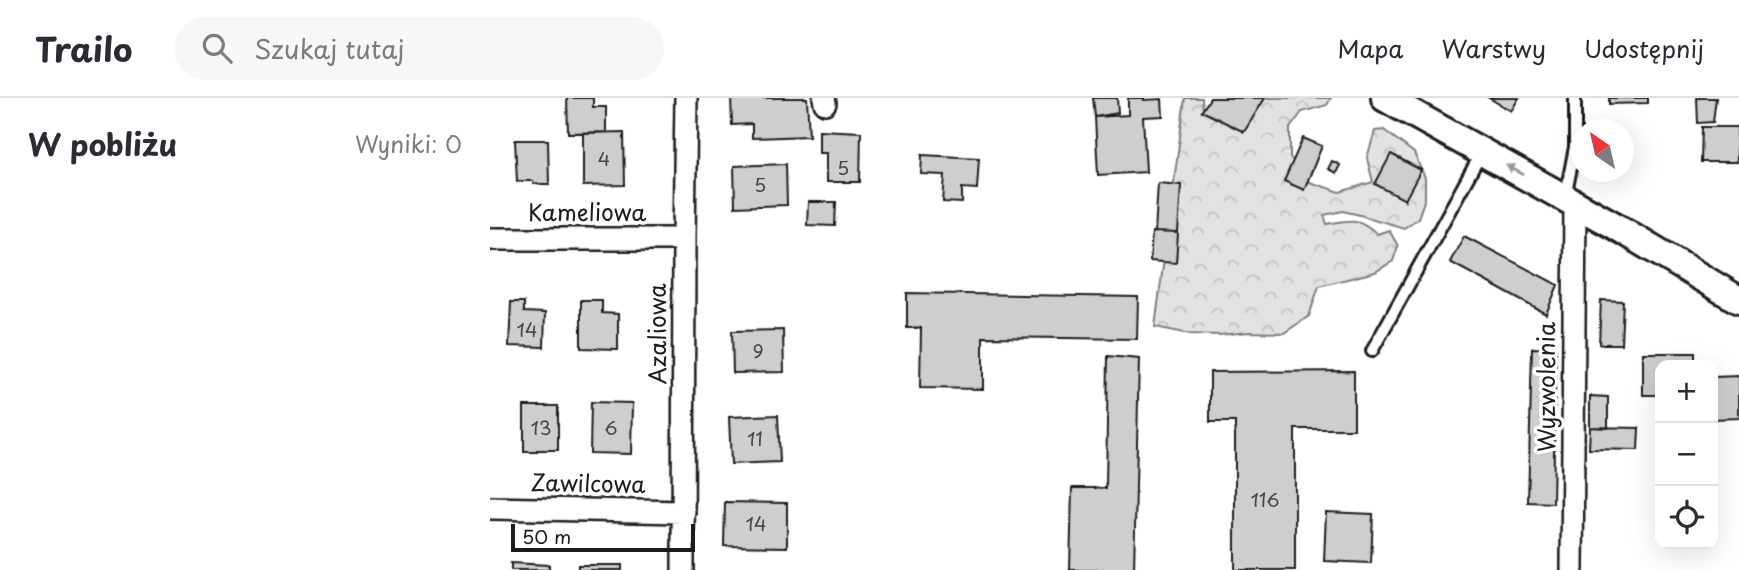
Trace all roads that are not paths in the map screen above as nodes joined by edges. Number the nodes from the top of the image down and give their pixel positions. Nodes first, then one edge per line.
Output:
1 (687, 98) edge
2 (1385, 98) edge
3 (1575, 98) edge
4 (1482, 152) junction
5 (1570, 201) junction
6 (490, 239) edge
7 (684, 239) junction
8 (1739, 300) edge
9 (1372, 351) dead end
10 (490, 508) edge
11 (684, 512) junction
12 (683, 570) edge
13 (1572, 570) edge

1 - 7 street, Azaliowa
2 - 4 street
3 - 5 lane
5 -> 4 street
4 - 9 lane
5 - 8 street
5 - 13 street, Wyzwolenia
6 - 7 street, Kameliowa
7 - 11 street, Azaliowa
10 - 11 street, Zawilcowa
11 - 12 street, Azaliowa

